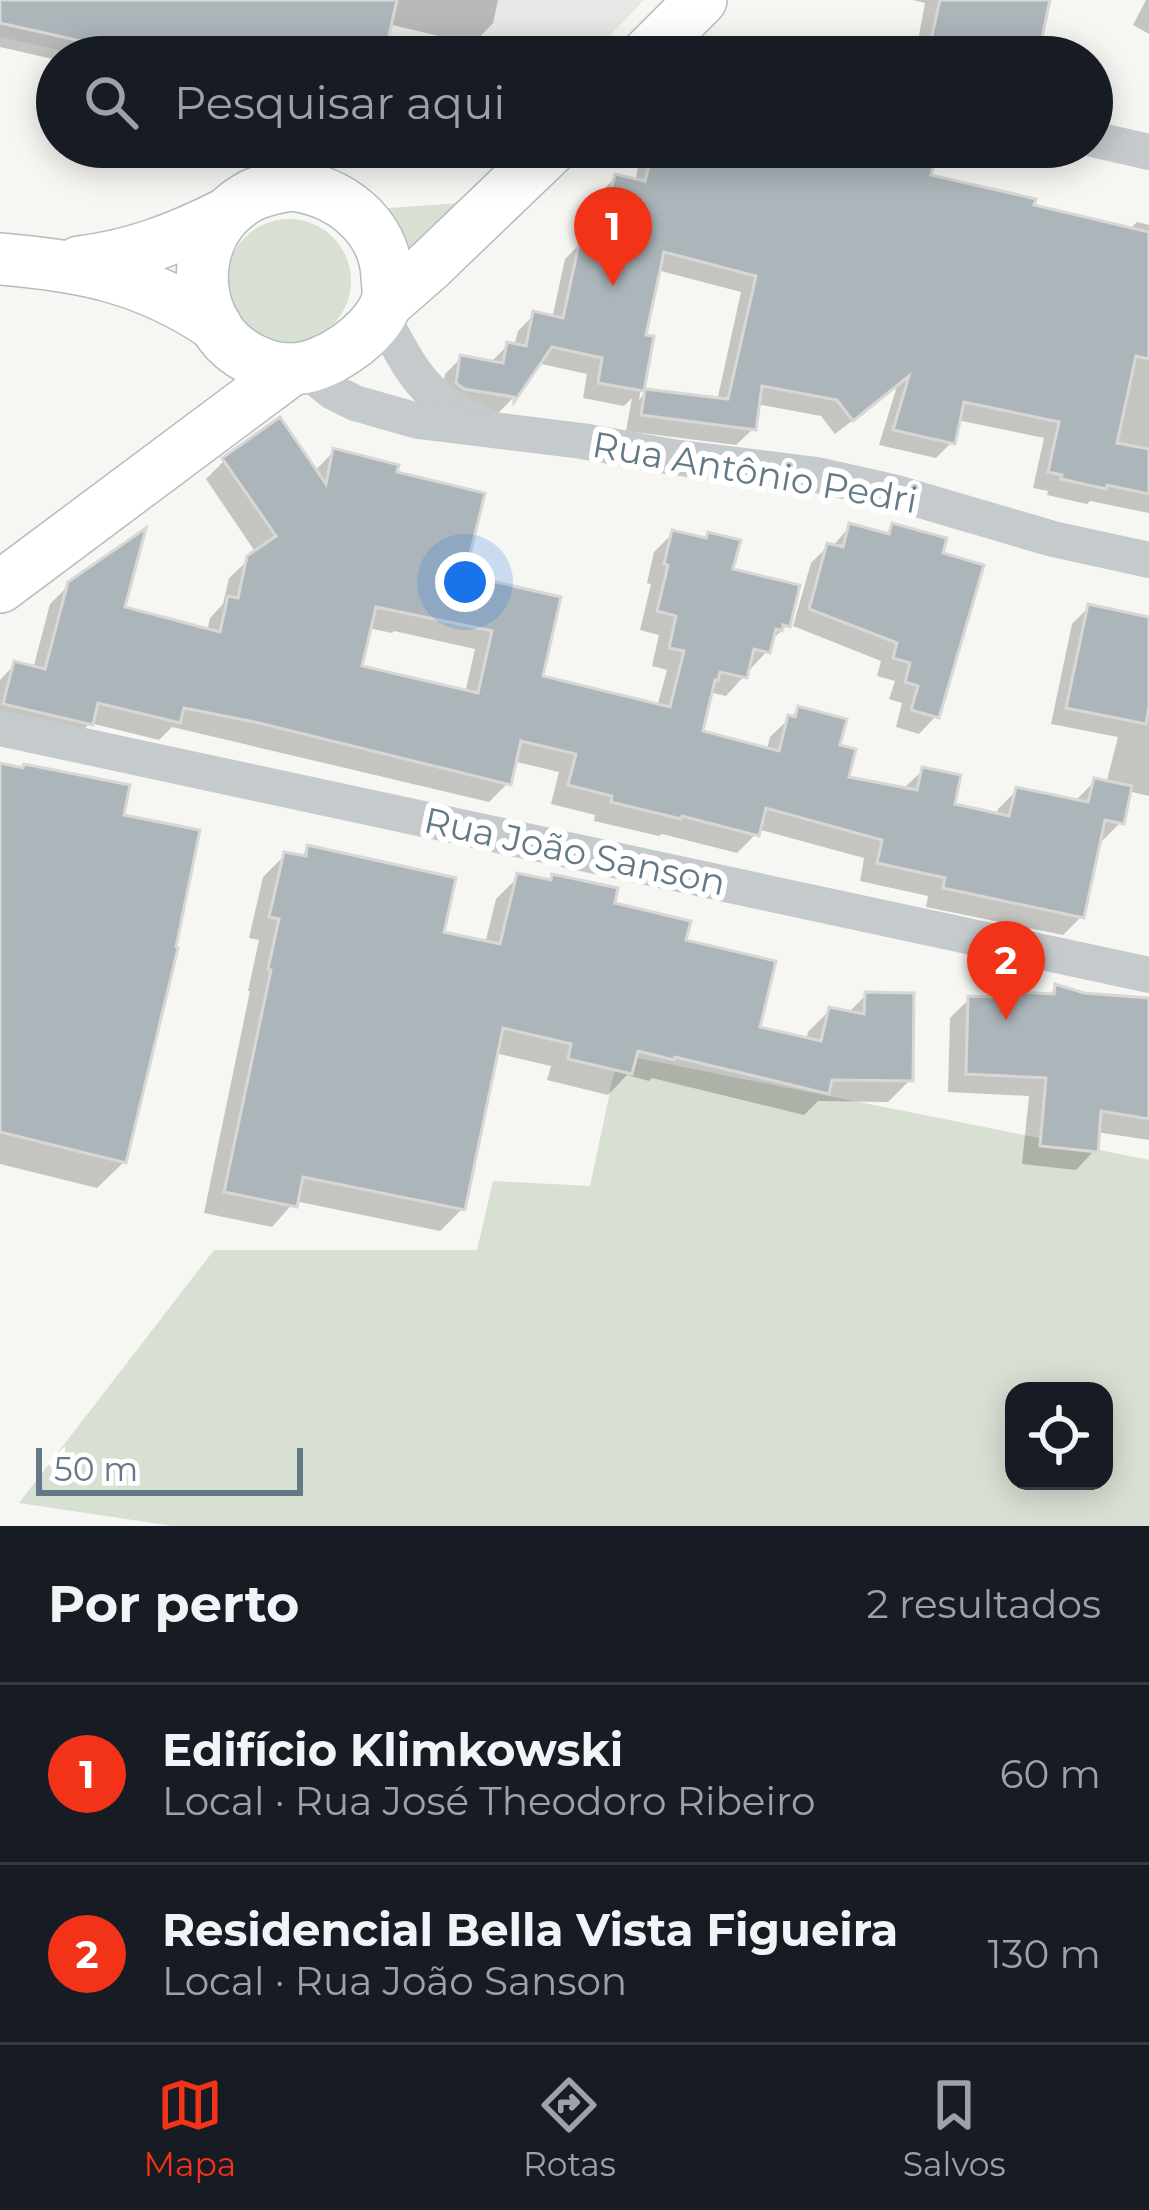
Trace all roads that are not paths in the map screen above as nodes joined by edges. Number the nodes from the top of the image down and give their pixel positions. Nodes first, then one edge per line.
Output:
1 (701, 0) edge
2 (666, 36) edge
3 (1113, 144) edge
4 (1149, 152) edge
5 (532, 168) edge
6 (226, 214) junction
7 (0, 259) edge
8 (63, 264) junction
9 (384, 308) junction
10 (216, 326) junction
11 (297, 368) junction
12 (497, 431) junction
13 (1149, 560) edge
14 (0, 587) edge
15 (0, 728) edge
16 (1149, 976) edge

1 - 2 main road
3 - 4 street
5 - 9 main road
6 - 8 main road
6 - 9 main road
6 - 10 main road
7 - 8 main road
8 - 10 main road
9 - 11 main road
9 - 12 street, Rua Antônio Pedri
10 - 11 main road
11 - 12 street, Rua Antônio Pedri
11 - 14 main road
12 - 13 street, Rua Antônio Pedri
15 - 16 street, Rua João Sanson

